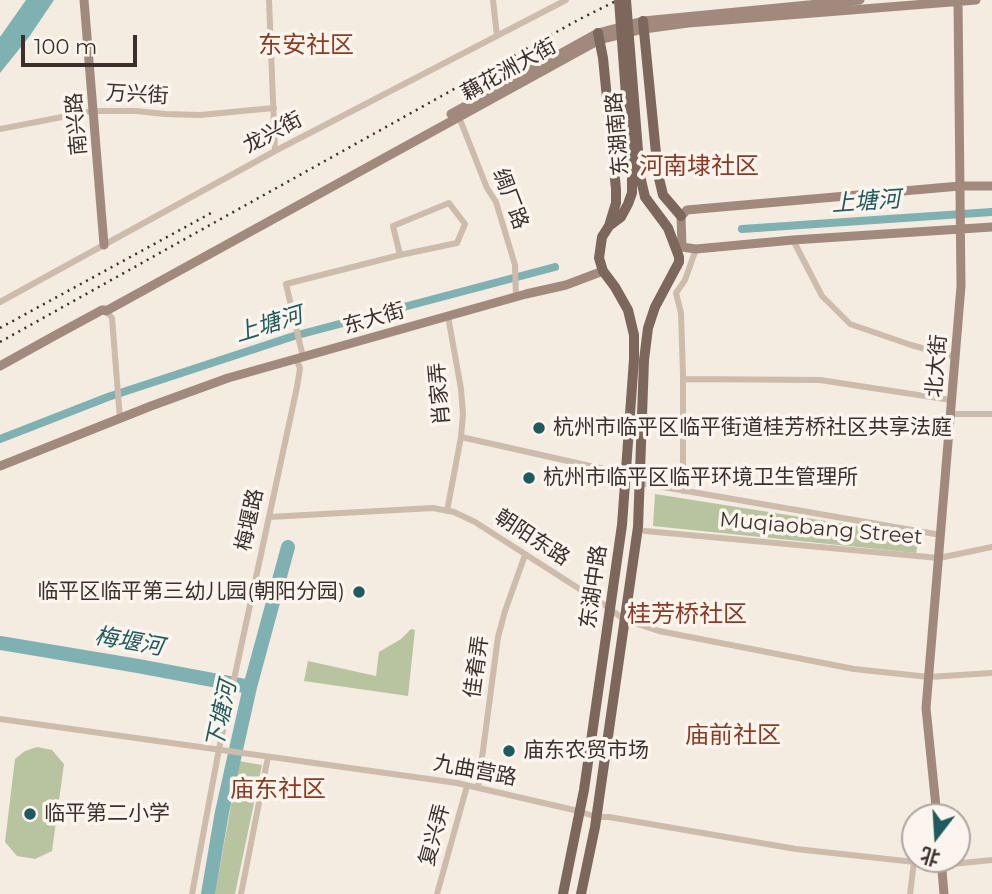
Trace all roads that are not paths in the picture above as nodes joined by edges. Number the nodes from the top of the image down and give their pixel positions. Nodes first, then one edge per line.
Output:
1 (84, 0) edge
2 (270, 0) edge
3 (493, 0) edge
4 (566, 0) edge
5 (619, 0) edge
6 (626, 0) edge
7 (860, 0) edge
8 (958, 0) edge
9 (976, 0) edge
10 (644, 25) junction
11 (496, 36) junction
12 (599, 37) junction
13 (274, 108) junction
14 (93, 111) junction
15 (459, 117) junction
16 (0, 129) edge
17 (275, 151) junction
18 (636, 176) junction
19 (960, 186) junction
20 (992, 186) edge
21 (684, 213) junction
22 (609, 226) junction
23 (992, 227) edge
24 (960, 229) junction
25 (793, 240) junction
26 (104, 245) junction
27 (679, 248) junction
28 (696, 249) junction
29 (400, 255) junction
30 (603, 271) junction
31 (516, 297) junction
32 (0, 302) edge
33 (104, 309) junction
34 (448, 316) junction
35 (300, 356) junction
36 (955, 357) junction
37 (0, 366) edge
38 (683, 379) junction
39 (951, 400) junction
40 (950, 414) junction
41 (992, 414) edge
42 (120, 419) junction
43 (461, 437) junction
44 (0, 466) edge
45 (626, 474) junction
46 (640, 483) junction
47 (683, 491) junction
48 (447, 511) junction
49 (269, 517) junction
50 (645, 531) dead end
51 (941, 535) junction
52 (992, 547) edge
53 (526, 555) junction
54 (939, 558) junction
55 (610, 609) junction
56 (625, 620) junction
57 (992, 673) edge
58 (929, 677) junction
59 (0, 719) edge
60 (219, 750) junction
61 (266, 756) junction
62 (467, 786) junction
63 (478, 788) junction
64 (936, 803) edge
65 (580, 811) junction
66 (597, 817) junction
67 (992, 860) edge
68 (901, 861) edge
69 (971, 861) edge
70 (913, 873) edge
71 (942, 873) edge
72 (192, 894) edge
73 (243, 894) edge
74 (437, 894) edge
75 (563, 894) edge
76 (581, 894) edge
77 (910, 894) edge
78 (944, 894) edge

1 - 14 main road, 南兴路
2 - 13 street
3 - 11 street
4 - 11 street, 龙兴街
5 - 18 main road, 东湖南路, bridge
6 - 18 main road, 东湖南路, bridge
7 - 10 main road, 藕花洲大街
8 - 9 main road, 藕花洲大街
8 - 10 main road, 藕花洲大街
8 - 19 main road, 北大街
10 - 12 main road, 藕花洲大街
10 - 21 main road
11 - 17 street, 龙兴街
12 - 15 main road, 藕花洲大街
12 - 22 main road
12 - 33 main road, 藕花洲大街
13 - 14 street, 万兴街
13 - 17 street
14 - 16 street, 万兴街
14 - 26 main road, 南兴路
15 - 31 street, 绸厂路
15 - 33 main road, 藕花洲大街
17 - 26 street, 龙兴街
18 - 22 main road, 东湖南路
18 - 27 main road, 东湖南路
19 - 20 main road
19 - 21 main road
19 - 24 main road, 北大街
21 - 27 main road
22 - 30 main road
23 - 24 main road
24 - 25 main road
24 - 36 main road, 北大街
25 - 28 main road
25 - 36 street
26 - 32 street, 龙兴街
27 - 28 main road
27 - 46 main road, 东湖中路
28 - 38 street
29 - 29 street
29 - 35 street, 梅堰路
30 - 31 main road, 东大街
30 - 45 main road, 东湖中路
31 - 34 main road, 东大街
33 - 37 main road, 藕花洲大街
33 - 42 street
34 - 35 main road, 东大街
34 - 43 street, 肖家弄
35 - 42 main road, 东大街
35 - 49 street, 梅堰路
36 - 39 main road, 北大街
38 - 39 street
38 - 47 street
39 - 40 main road, 北大街
40 - 41 street
40 - 51 main road, 北大街
42 - 44 main road, 东大街
43 - 45 street
43 - 48 street, 肖家弄
45 - 55 main road, 东湖中路
46 - 47 street
46 - 56 main road, 东湖中路
47 - 51 street
48 - 49 street, 朝阳东路
48 - 53 street, 朝阳东路
49 - 60 street, 梅堰路
50 - 54 street, Muqiaobang Street
51 - 54 main road, 北大街
52 - 54 street, Muqiaobang Street
53 - 55 street, 朝阳东路
53 - 63 street, 佳肴弄
54 - 58 main road, 北大街
55 - 56 street, 朝阳东路
55 - 65 main road, 东湖中路
56 - 58 street, 朝阳东路
56 - 66 main road, 东湖中路
57 - 58 street, 朝阳东路
58 - 64 main road, 北大街
59 - 60 street, 九曲营路
60 - 61 street, 九曲营路
60 - 72 street, 梅堰路
61 - 62 street, 九曲营路
61 - 73 street
62 - 63 street, 九曲营路
62 - 74 street, 复兴弄
63 - 65 street, 九曲营路
65 - 66 street, 九曲营路
65 - 75 main road, 东湖中路
66 - 68 street, 九曲营路
66 - 76 main road, 东湖中路
67 - 69 street, 九曲营路
70 - 77 street
71 - 78 main road

